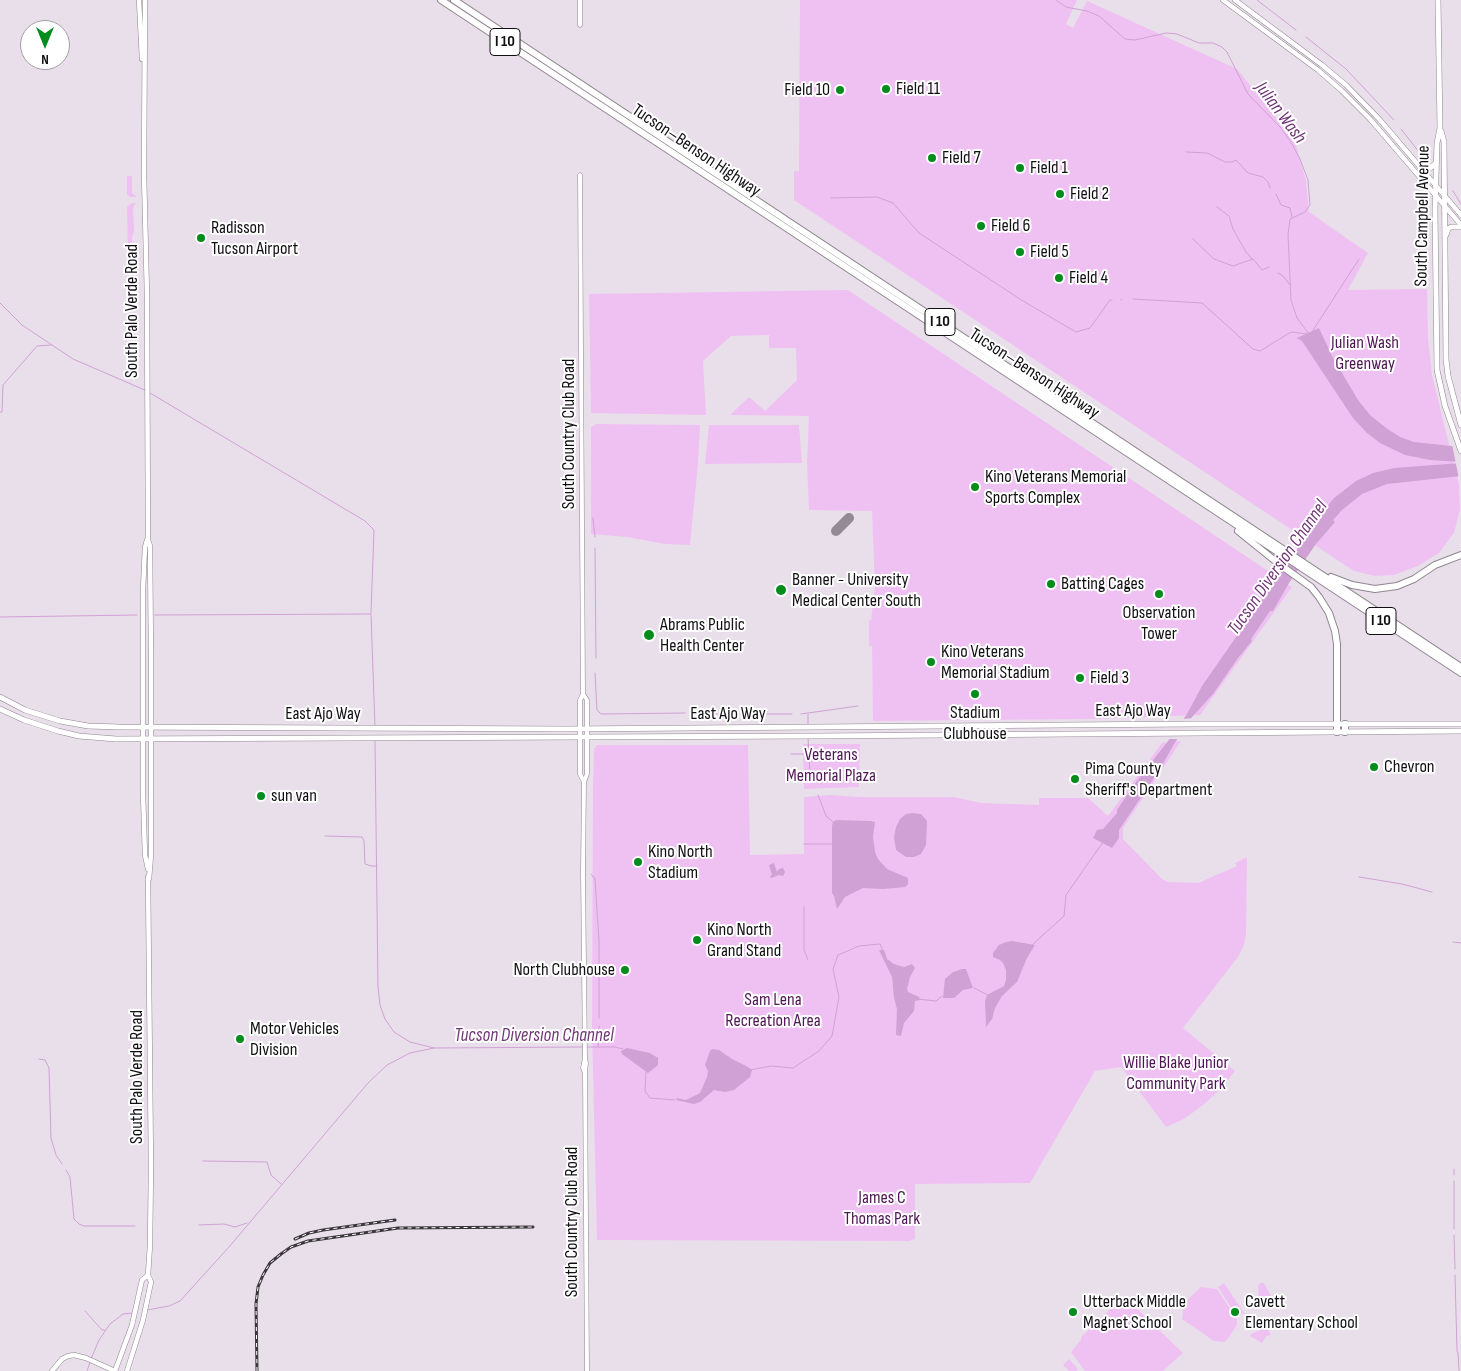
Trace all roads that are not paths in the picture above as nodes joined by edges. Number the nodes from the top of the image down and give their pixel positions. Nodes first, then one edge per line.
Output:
1 (142, 0) edge
2 (440, 0) edge
3 (454, 0) edge
4 (580, 0) edge
5 (1223, 0) edge
6 (1236, 0) edge
7 (1438, 0) edge
8 (580, 25) dead end
9 (144, 83) junction
10 (1440, 128) junction
11 (1436, 163) junction
12 (1422, 168) junction
13 (580, 175) dead end
14 (1436, 185) junction
15 (1436, 195) junction
16 (1444, 195) junction
17 (1444, 206) junction
18 (1461, 215) edge
19 (1461, 226) edge
20 (1445, 240) junction
21 (1461, 425) edge
22 (1461, 451) edge
23 (1206, 505) junction
24 (148, 540) junction
25 (1288, 555) junction
26 (1461, 556) edge
27 (1305, 566) junction
28 (1321, 573) junction
29 (1461, 667) edge
30 (1461, 674) edge
31 (583, 694) junction
32 (0, 697) edge
33 (0, 709) edge
34 (1237, 724) junction
35 (1337, 724) junction
36 (1345, 724) junction
37 (1461, 724) edge
38 (1079, 725) junction
39 (144, 727) junction
40 (151, 727) junction
41 (486, 728) junction
42 (580, 728) junction
43 (587, 728) junction
44 (1461, 731) edge
45 (1337, 732) junction
46 (1345, 732) junction
47 (1237, 733) junction
48 (1079, 734) junction
49 (580, 737) junction
50 (587, 737) junction
51 (143, 738) junction
52 (151, 738) junction
53 (486, 738) junction
54 (584, 782) junction
55 (149, 879) junction
56 (148, 1275) junction
57 (52, 1371) edge
58 (115, 1371) edge
59 (127, 1371) edge
60 (587, 1371) edge

1 - 9 main road, South Palo Verde Road
1 - 9 main road, South Palo Verde Road
2 - 23 highway, Tucson–Benson Highway / I 10
3 - 25 highway, Tucson–Benson Highway / I 10
4 - 8 street
5 - 15 main road
6 - 12 main road
7 - 10 main road, South Campbell Avenue
9 - 24 main road, South Palo Verde Road
10 - 11 main road, South Campbell Avenue
10 - 16 main road, South Campbell Avenue
11 - 12 main road
11 - 14 main road, South Campbell Avenue
12 - 14 main road
13 - 31 street, South Country Club Road
14 - 15 main road, South Campbell Avenue
14 - 16 main road
15 - 17 main road
15 - 22 main road, South Campbell Avenue
16 - 17 main road, South Campbell Avenue
16 - 18 main road
17 - 19 main road
17 - 20 main road, South Campbell Avenue
19 - 20 main road
20 - 21 main road, South Campbell Avenue
23 - 25 highway, Tucson–Benson Highway / I 10
23 - 35 highway
24 - 39 main road, South Palo Verde Road
24 - 40 main road, South Palo Verde Road
25 - 27 highway, Tucson–Benson Highway / I 10
26 - 28 highway
27 - 28 highway, Tucson–Benson Highway / I 10
27 - 30 highway, Tucson–Benson Highway / I 10
28 - 29 highway, Tucson–Benson Highway / I 10
31 - 42 street, South Country Club Road
31 - 43 street, South Country Club Road
32 - 39 main road, East Ajo Way
33 - 51 main road, East Ajo Way
34 - 35 main road, East Ajo Way
34 - 38 main road, East Ajo Way
34 - 47 main road
35 - 36 main road, East Ajo Way
35 - 45 highway
36 - 37 main road, East Ajo Way
36 - 46 highway
38 - 43 main road, East Ajo Way
38 - 48 main road
39 - 40 main road, East Ajo Way
39 - 51 main road, South Palo Verde Road
40 - 41 main road, East Ajo Way
40 - 52 main road, South Palo Verde Road
41 - 42 main road, East Ajo Way
41 - 53 main road
42 - 43 main road, East Ajo Way
42 - 49 street, South Country Club Road
43 - 50 street, South Country Club Road
44 - 46 main road, East Ajo Way
45 - 46 main road, East Ajo Way
45 - 47 main road, East Ajo Way
47 - 48 main road, East Ajo Way
48 - 50 main road, East Ajo Way
49 - 50 main road, East Ajo Way
49 - 53 main road, East Ajo Way
49 - 54 street, South Country Club Road
50 - 54 street, South Country Club Road
51 - 52 main road, East Ajo Way
51 - 55 main road, South Palo Verde Road
52 - 53 main road, East Ajo Way
52 - 55 main road, South Palo Verde Road
54 - 60 street, South Country Club Road
55 - 56 main road, South Palo Verde Road
56 - 58 main road, South Palo Verde Road
56 - 59 main road, South Palo Verde Road
57 - 58 main road

